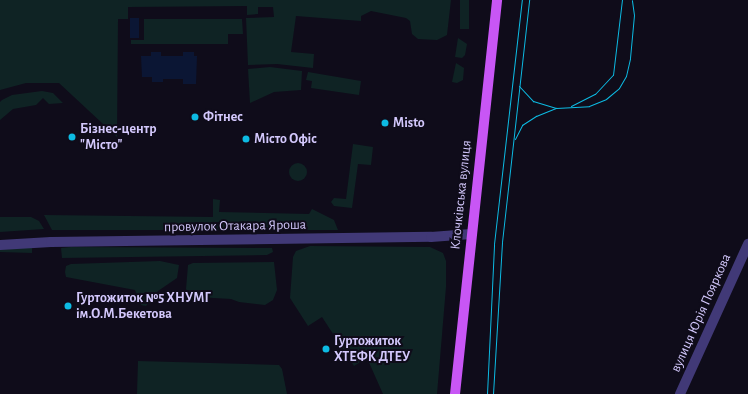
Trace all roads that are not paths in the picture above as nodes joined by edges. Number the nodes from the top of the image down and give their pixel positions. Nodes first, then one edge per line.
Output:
1 (497, 0) edge
2 (471, 234) junction
3 (748, 244) edge
4 (0, 245) edge
5 (455, 394) edge
6 (680, 394) edge

1 - 2 main road, Клочківська вулиця
2 - 4 street, провулок Отакара Яроша
2 - 5 main road, Клочківська вулиця
3 - 6 street, вулиця Юрія Пояркова

